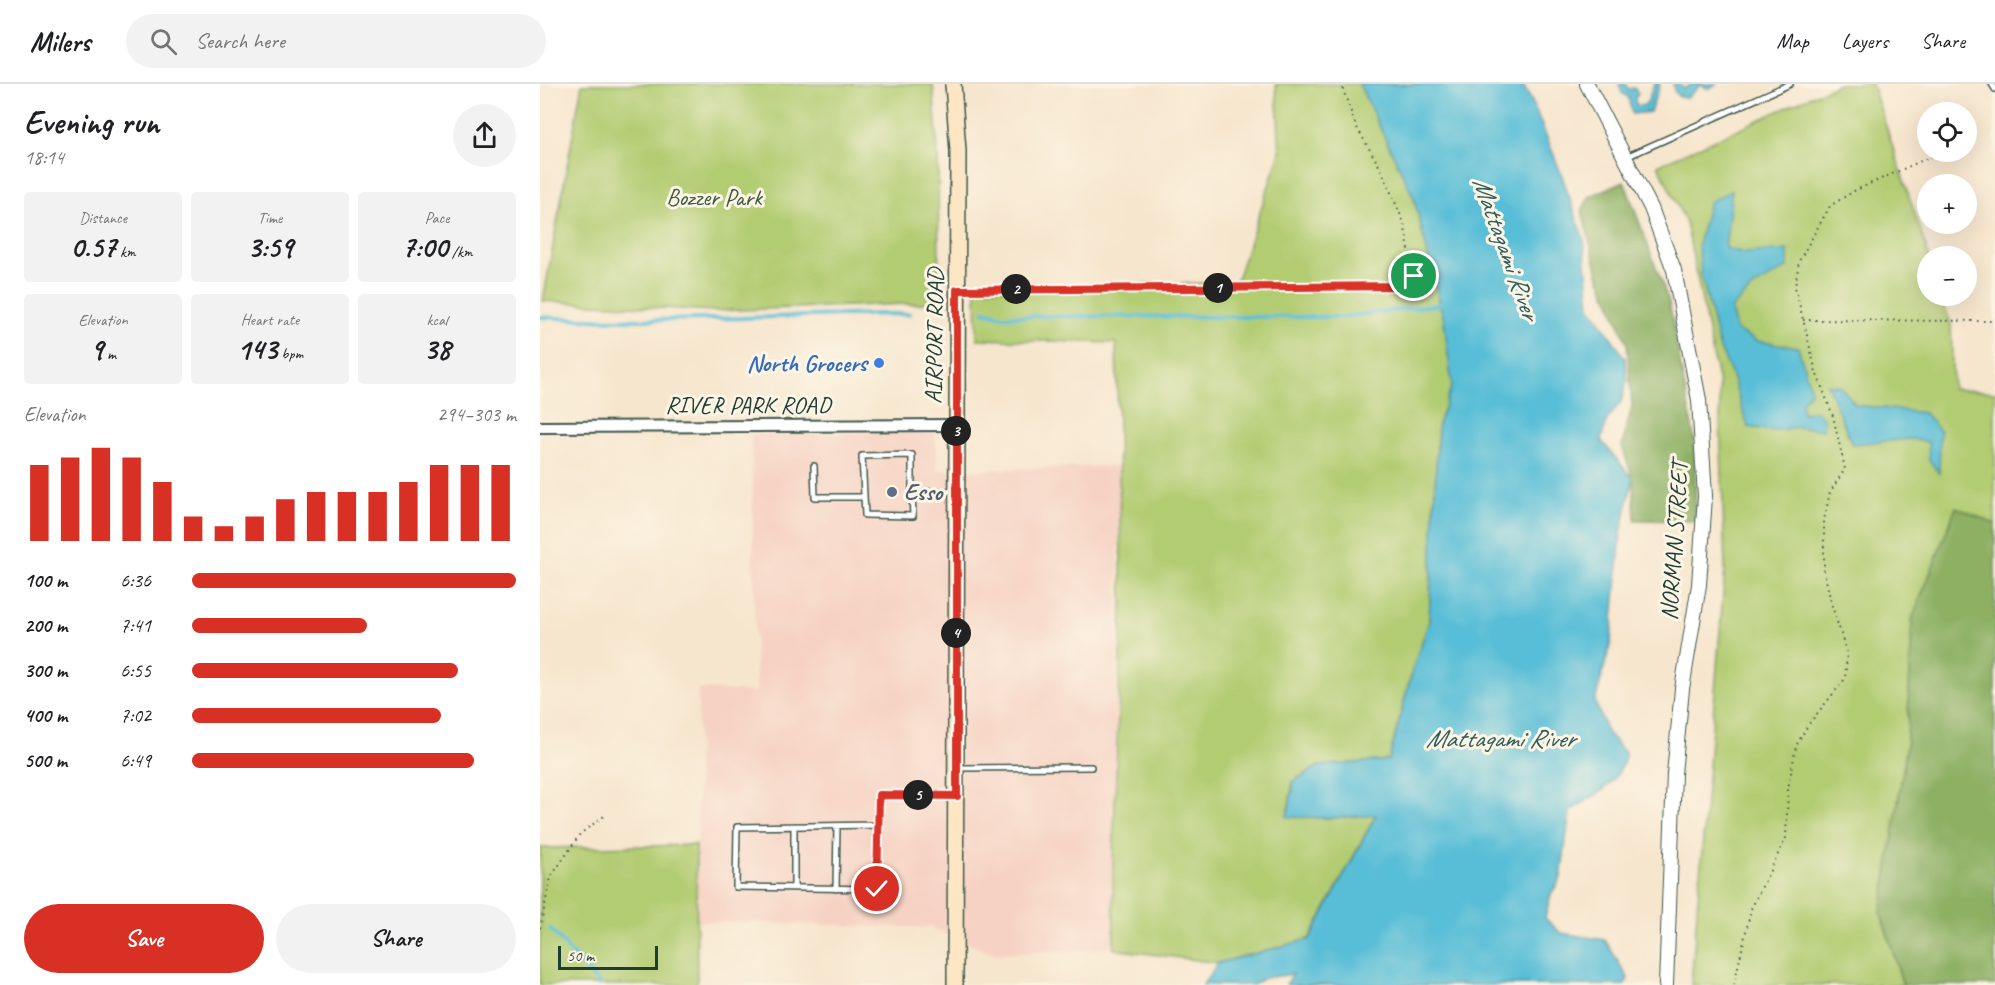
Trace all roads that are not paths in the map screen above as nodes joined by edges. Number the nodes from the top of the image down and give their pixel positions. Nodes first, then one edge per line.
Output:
1 (953, 84) edge
2 (1587, 84) edge
3 (1791, 84) edge
4 (1992, 84) edge
5 (1995, 89) edge
6 (1626, 156) junction
7 (956, 425) junction
8 (540, 428) edge
9 (814, 466) dead end
10 (956, 491) junction
11 (912, 492) junction
12 (864, 497) junction
13 (1091, 767) dead end
14 (957, 768) junction
15 (957, 796) junction
16 (837, 825) junction
17 (879, 825) junction
18 (794, 826) junction
19 (794, 888) junction
20 (836, 889) junction
21 (955, 985) edge
22 (1666, 985) edge

1 - 7 main road, AIRPORT ROAD
2 - 6 street, NORMAN STREET
3 - 6 lane
4 - 5 lane
6 - 22 street, NORMAN STREET
7 - 8 street, RIVER PARK ROAD
7 - 10 main road, AIRPORT ROAD
9 - 12 lane
10 - 11 lane
10 - 14 main road, AIRPORT ROAD
11 - 12 lane
11 - 12 lane
13 - 14 lane
14 - 15 main road, AIRPORT ROAD
15 - 17 lane
15 - 21 main road, AIRPORT ROAD
16 - 17 lane
16 - 18 lane
16 - 20 lane
17 - 20 lane
18 - 19 lane
18 - 19 lane
19 - 20 lane

